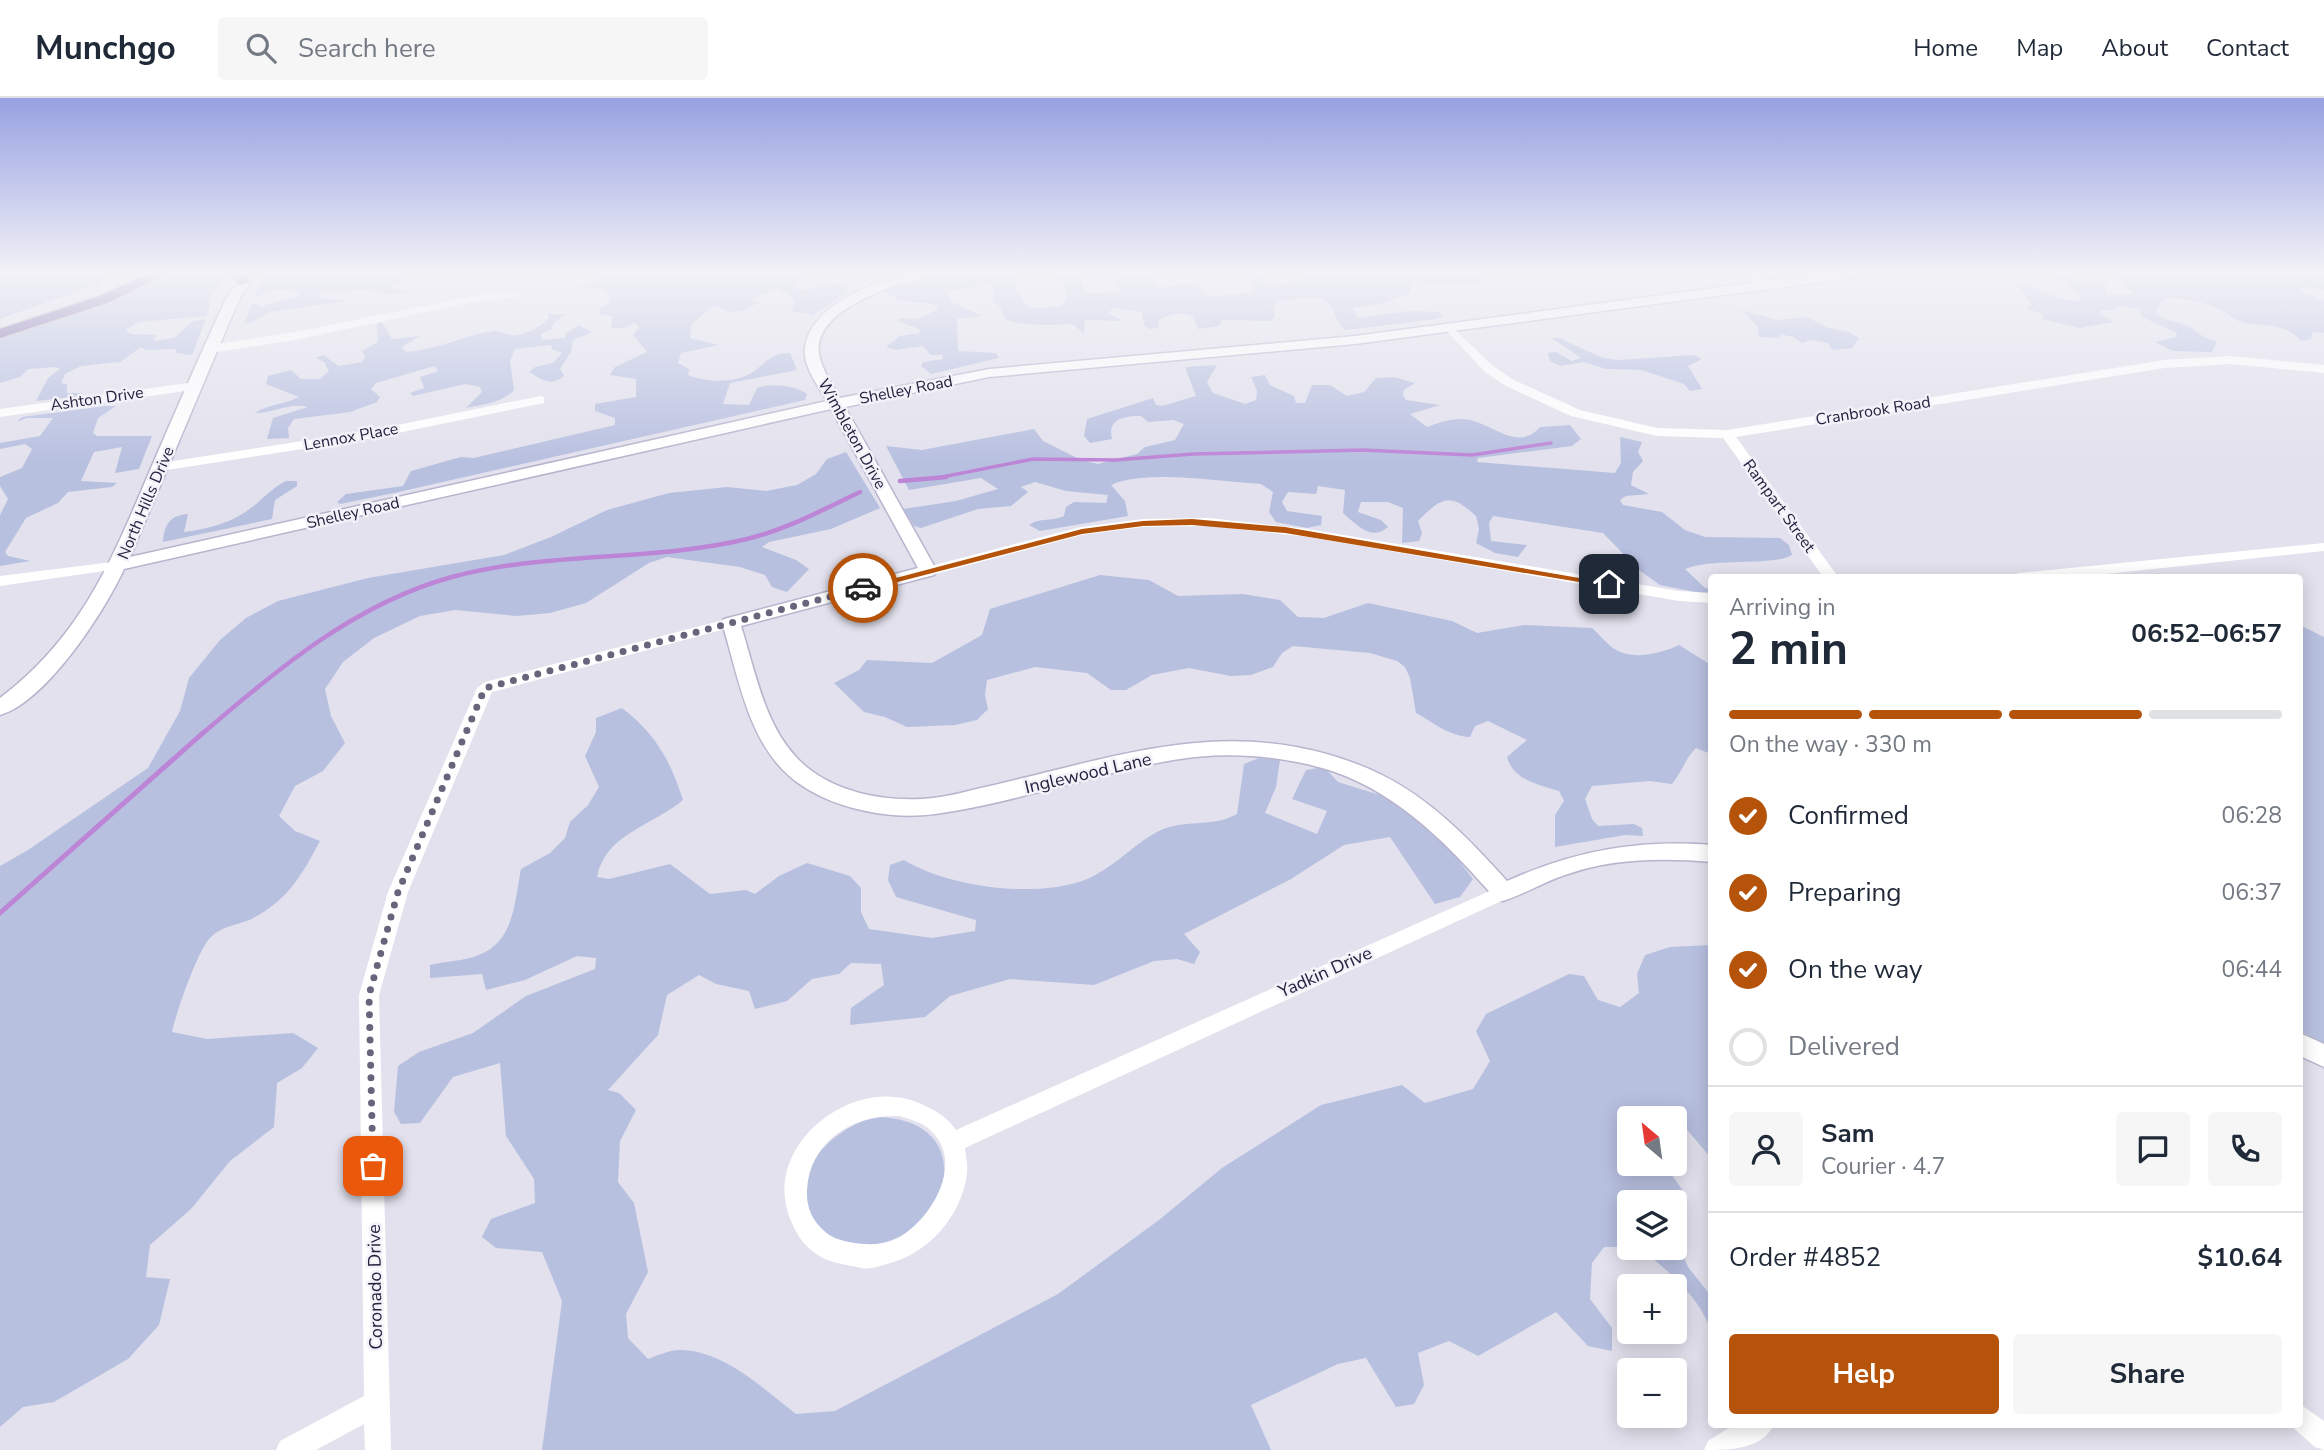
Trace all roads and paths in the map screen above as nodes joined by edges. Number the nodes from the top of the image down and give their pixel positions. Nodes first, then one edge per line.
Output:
1 (216, 335) edge
2 (299, 335) edge
3 (817, 335) edge
4 (1394, 335) edge
5 (1457, 335) edge
6 (210, 349) junction
7 (2324, 369) edge
8 (195, 386) junction
9 (540, 400) dead end
10 (835, 404) junction
11 (0, 412) edge
12 (1727, 434) junction
13 (160, 467) junction
14 (2324, 547) edge
15 (120, 565) junction
16 (928, 571) junction
17 (1829, 574) edge
18 (2057, 574) edge
19 (0, 581) edge
20 (1708, 598) edge
21 (731, 623) junction
22 (0, 708) edge
23 (1708, 854) edge
24 (1503, 892) junction
25 (2303, 1046) edge
26 (2324, 1056) edge
27 (952, 1143) junction
28 (378, 1403) junction
29 (2303, 1420) edge
30 (1754, 1428) edge
31 (2324, 1438) edge
32 (289, 1450) edge
33 (378, 1450) edge
34 (1717, 1450) edge

1 - 6 street, North Hills Drive
2 - 6 street
3 - 10 street, Wimbleton Drive
4 - 10 street, Shelley Road
5 - 12 street, Cranbrook Road
6 - 8 street, North Hills Drive
7 - 12 street, Cranbrook Road
8 - 11 street, Ashton Drive
8 - 13 street, North Hills Drive
9 - 13 street, Lennox Place
10 - 15 street, Shelley Road
10 - 16 street, Wimbleton Drive
12 - 17 street, Rampart Street
13 - 15 street, North Hills Drive
14 - 18 street
15 - 19 street, Shelley Road
15 - 22 street, North Hills Drive
16 - 20 street
16 - 21 street
21 - 24 street, Inglewood Lane
21 - 28 street, Coronado Drive
23 - 24 street, Yadkin Drive
24 - 27 street, Yadkin Drive
25 - 26 street
27 - 27 street
28 - 32 street
28 - 33 street, Coronado Drive
29 - 31 street
30 - 34 street

